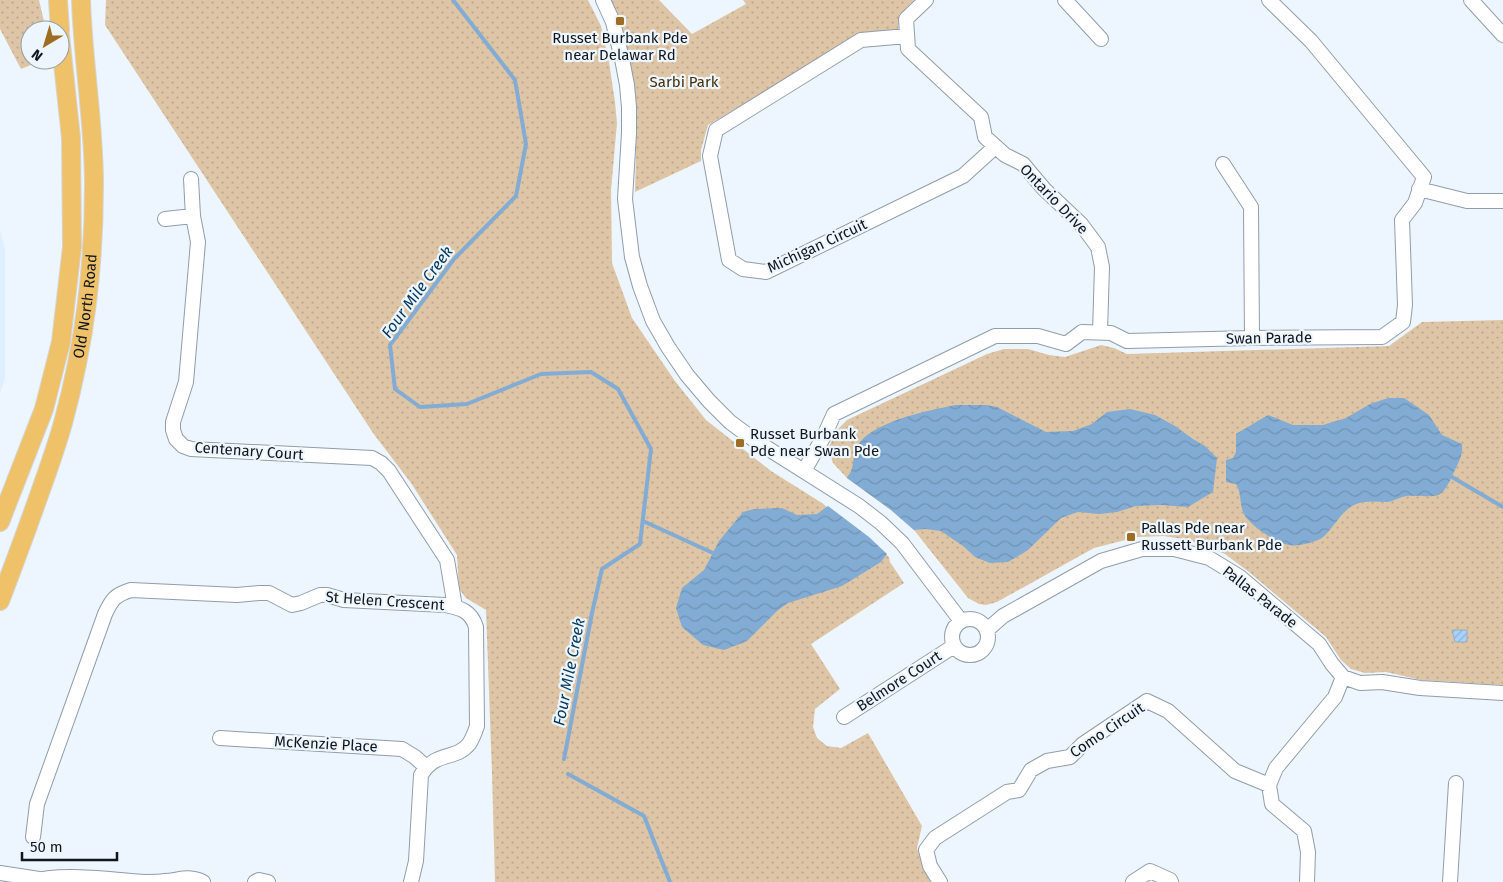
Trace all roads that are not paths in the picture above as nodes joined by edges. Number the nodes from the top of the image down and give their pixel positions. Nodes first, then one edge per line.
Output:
1 (58, 0) edge
2 (81, 0) edge
3 (603, 0) edge
4 (926, 0) edge
5 (1065, 0) edge
6 (1269, 0) edge
7 (1471, 0) edge
8 (59, 20) edge
9 (1503, 35) edge
10 (907, 36) junction
11 (1101, 39) dead end
12 (64, 70) edge
13 (995, 147) junction
14 (1223, 164) dead end
15 (191, 179) dead end
16 (1419, 190) junction
17 (1503, 201) edge
18 (193, 216) junction
19 (165, 220) dead end
20 (1100, 332) junction
21 (1252, 338) junction
22 (804, 471) junction
23 (0, 522) edge
24 (0, 601) edge
25 (448, 606) junction
26 (961, 621) junction
27 (987, 630) junction
28 (954, 646) junction
29 (1343, 677) junction
30 (1503, 693) edge
31 (844, 716) dead end
32 (220, 738) dead end
33 (426, 767) junction
34 (1456, 784) dead end
35 (1269, 786) junction
36 (34, 837) dead end
37 (0, 874) edge
38 (409, 880) edge
39 (34, 881) edge
40 (203, 882) edge
41 (255, 882) edge
42 (268, 882) edge
43 (940, 882) edge
44 (1133, 882) edge
45 (1171, 882) edge
46 (1307, 882) edge
47 (1450, 882) edge

1 - 8 main road
2 - 24 main road, Old North Road
3 - 22 street
4 - 10 street
5 - 11 street
6 - 16 street
7 - 9 street
10 - 13 street, Ontario Drive
10 - 13 street, Michigan Circuit
12 - 23 main road, Old North Road
13 - 20 street, Ontario Drive
14 - 21 street
15 - 18 street, Centenary Court
16 - 17 street
16 - 21 street, Swan Parade
18 - 19 street
18 - 25 street, Centenary Court
20 - 21 street, Swan Parade
20 - 22 street, Swan Parade
22 - 26 street
25 - 33 street, St Helen Crescent
25 - 36 street, St Helen Crescent
26 - 27 street
26 - 28 street
27 - 28 street
27 - 29 street, Pallas Parade
28 - 31 street, Belmore Court
29 - 30 street
29 - 35 street
32 - 33 street, McKenzie Place
33 - 38 street
34 - 47 street
35 - 43 street, Como Circuit
35 - 46 street
37 - 39 street
39 - 40 street
41 - 42 street
44 - 45 street

